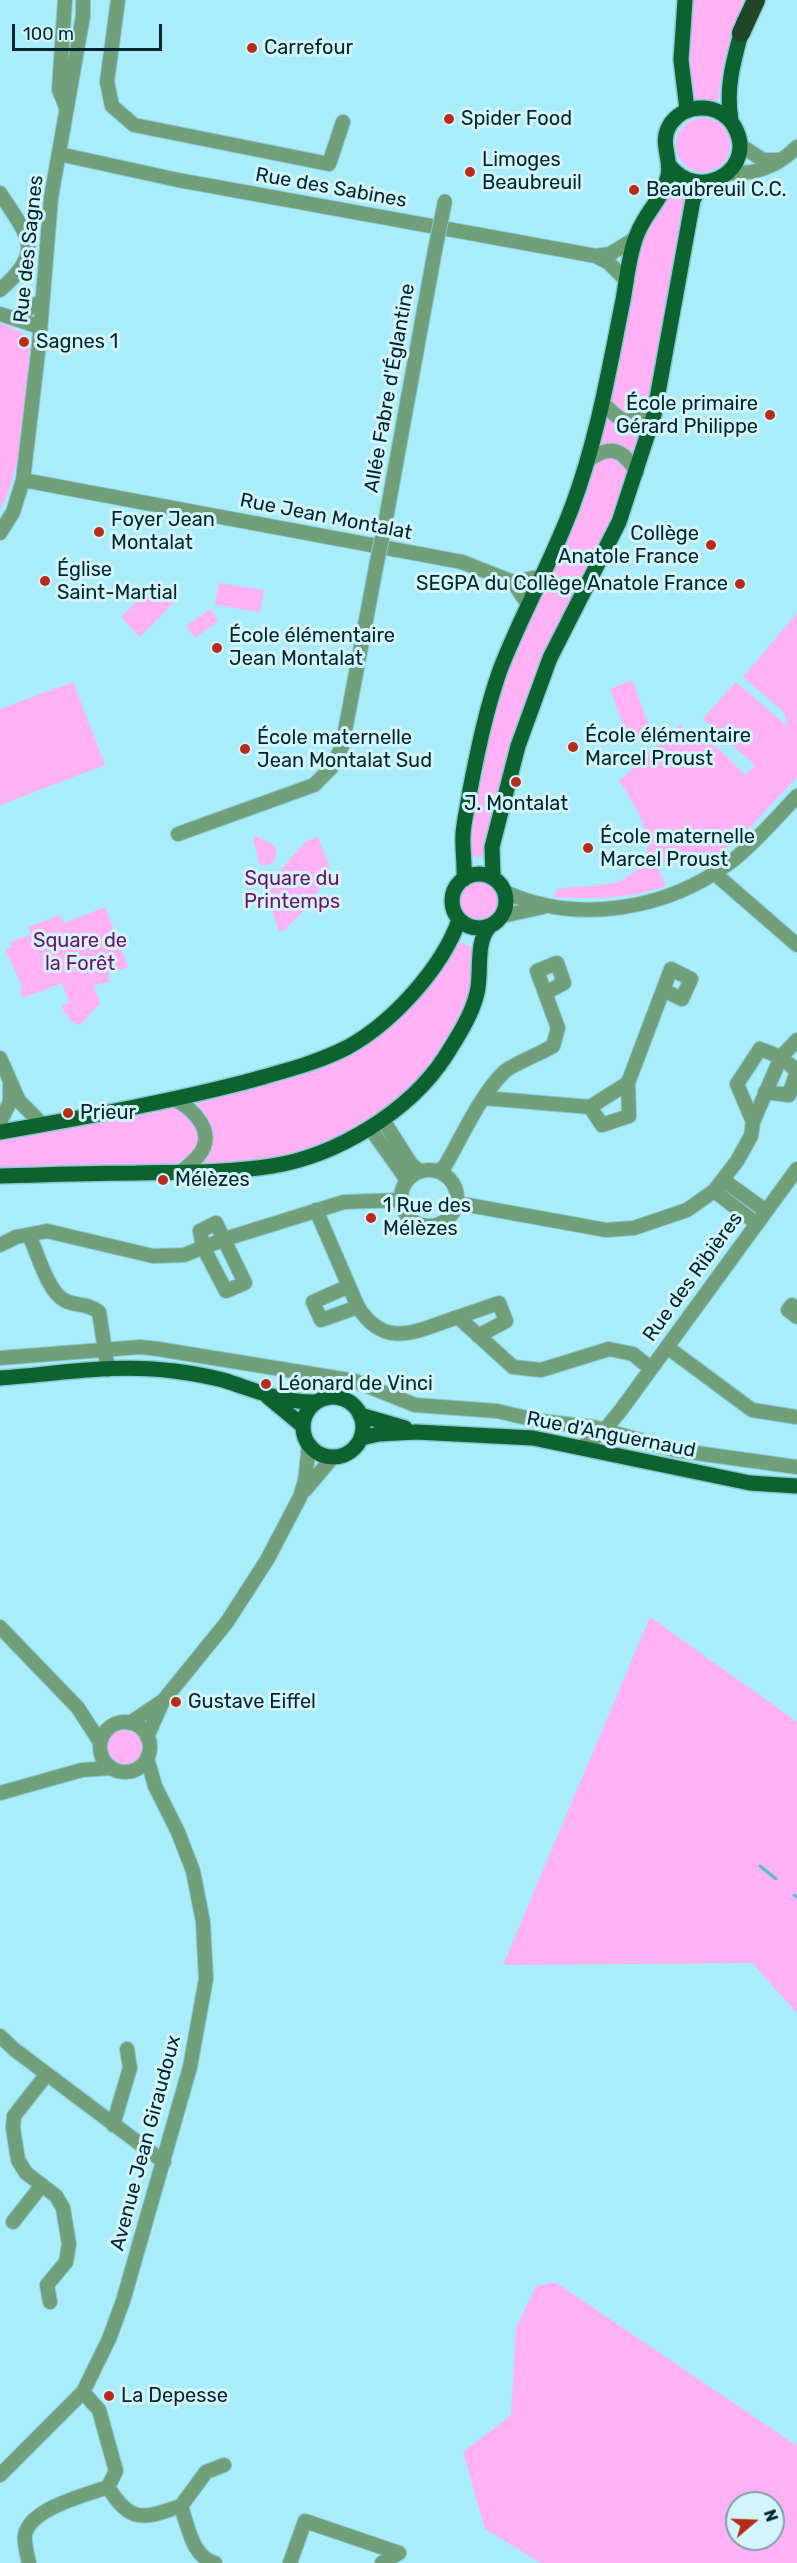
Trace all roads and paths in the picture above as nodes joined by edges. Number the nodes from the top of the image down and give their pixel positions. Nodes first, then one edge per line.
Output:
1 (65, 0) edge
2 (83, 0) edge
3 (118, 0) edge
4 (685, 0) edge
5 (750, 0) edge
6 (756, 0) edge
7 (741, 33) junction
8 (66, 108) junction
9 (687, 110) junction
10 (731, 121) junction
11 (343, 122) dead end
12 (740, 145) junction
13 (797, 147) edge
14 (59, 154) junction
15 (785, 160) junction
16 (669, 165) junction
17 (727, 173) junction
18 (702, 183) junction
19 (0, 193) edge
20 (445, 201) dead end
21 (636, 238) junction
22 (596, 256) junction
23 (627, 281) junction
24 (0, 290) edge
25 (42, 301) junction
26 (7, 316) edge
27 (40, 327) junction
28 (602, 402) junction
29 (654, 415) junction
30 (587, 460) junction
31 (637, 472) junction
32 (23, 480) junction
33 (0, 533) edge
34 (543, 576) junction
35 (513, 582) junction
36 (529, 606) junction
37 (797, 796) edge
38 (178, 834) dead end
39 (714, 873) junction
40 (493, 878) junction
41 (464, 879) junction
42 (505, 892) junction
43 (545, 907) junction
44 (502, 916) junction
45 (459, 920) junction
46 (489, 927) junction
47 (797, 945) edge
48 (663, 990) dead end
49 (545, 993) dead end
50 (797, 1040) edge
51 (781, 1057) junction
52 (0, 1058) edge
53 (10, 1080) junction
54 (628, 1083) junction
55 (765, 1092) junction
56 (484, 1098) junction
57 (174, 1099) junction
58 (590, 1107) junction
59 (384, 1119) junction
60 (0, 1122) edge
61 (753, 1122) junction
62 (43, 1125) junction
63 (370, 1128) junction
64 (0, 1132) edge
65 (797, 1169) edge
66 (419, 1171) junction
67 (439, 1171) junction
68 (181, 1172) junction
69 (0, 1176) edge
70 (407, 1180) junction
71 (718, 1185) junction
72 (401, 1200) junction
73 (457, 1203) junction
74 (316, 1210) junction
75 (765, 1211) junction
76 (756, 1224) junction
77 (29, 1235) junction
78 (225, 1239) junction
79 (0, 1245) edge
80 (203, 1247) junction
81 (349, 1286) junction
82 (358, 1307) junction
83 (458, 1317) junction
84 (478, 1336) junction
85 (667, 1347) junction
86 (106, 1351) junction
87 (0, 1358) edge
88 (650, 1368) junction
89 (108, 1370) junction
90 (0, 1378) edge
91 (266, 1396) junction
92 (316, 1402) junction
93 (621, 1410) junction
94 (360, 1414) junction
95 (797, 1417) edge
96 (303, 1426) junction
97 (416, 1432) junction
98 (603, 1432) junction
99 (626, 1437) junction
100 (361, 1438) junction
101 (309, 1445) junction
102 (582, 1447) junction
103 (333, 1457) junction
104 (639, 1461) junction
105 (797, 1467) edge
106 (797, 1486) edge
107 (300, 1497) junction
108 (0, 1627) edge
109 (163, 1701) junction
110 (78, 1708) junction
111 (123, 1723) junction
112 (147, 1737) junction
113 (100, 1744) junction
114 (147, 1758) junction
115 (111, 1768) junction
116 (82, 1770) junction
117 (128, 1772) junction
118 (156, 1786) junction
119 (0, 1793) edge
120 (0, 2036) edge
121 (127, 2049) dead end
122 (47, 2074) junction
123 (113, 2125) junction
124 (164, 2162) junction
125 (42, 2185) junction
126 (13, 2222) dead end
127 (50, 2302) dead end
128 (83, 2392) junction
129 (224, 2465) dead end
130 (0, 2475) edge
131 (108, 2487) junction
132 (181, 2506) junction
133 (29, 2563) edge
134 (215, 2563) edge
135 (290, 2563) edge
136 (382, 2563) edge

1 - 8 street
2 - 8 street, Rue des Sagnes
3 - 11 street
4 - 9 main road
5 - 7 main road
6 - 7 highway
7 - 10 main road
8 - 14 street, Rue des Sagnes
9 - 10 main road
9 - 16 main road
10 - 12 main road
12 - 15 street
12 - 17 main road
13 - 15 street
14 - 22 street, Rue des Sabines
14 - 25 street, Rue des Sagnes
15 - 17 street
16 - 18 main road
16 - 21 main road
17 - 18 main road
18 - 29 main road
19 - 24 street
20 - 38 street, Allée Fabre d'Églantine, bridge
21 - 22 street
21 - 23 main road
22 - 23 street, Rue des Sabines
23 - 28 main road
25 - 26 street
25 - 27 street, Rue des Sagnes
26 - 27 street
27 - 32 street, Rue des Sagnes
28 - 29 street
28 - 30 main road
29 - 31 main road
30 - 31 street
30 - 34 main road
31 - 40 main road
32 - 33 street, Rue des Sagnes
32 - 35 street, Rue Jean Montalat
34 - 35 street
34 - 36 main road
35 - 36 street
36 - 41 main road
37 - 39 street
39 - 43 street
39 - 47 street
40 - 41 main road
40 - 42 main road
41 - 45 main road
42 - 43 street
42 - 44 main road
43 - 44 street
44 - 46 main road
45 - 46 main road
45 - 57 main road
46 - 59 main road
48 - 54 street
49 - 56 street
50 - 51 street
51 - 55 street
51 - 55 street
51 - 61 street
52 - 53 street
53 - 60 street
53 - 62 street
54 - 58 street
54 - 58 street
55 - 61 street
56 - 58 street
56 - 67 street
57 - 62 main road
57 - 68 street
59 - 63 main road
59 - 66 street
61 - 71 street
62 - 64 main road
63 - 68 main road
63 - 70 street
65 - 75 street, Rue des Ribières
66 - 67 street
66 - 70 street
67 - 73 street
68 - 69 main road
70 - 72 street
71 - 73 street
71 - 75 street
71 - 76 street
72 - 73 street
72 - 74 street
74 - 78 street
74 - 81 street
75 - 76 street, Rue des Ribières
76 - 85 street, Rue des Ribières
77 - 79 street
77 - 80 street
77 - 86 street
78 - 80 street
78 - 80 street
81 - 82 street
81 - 82 street
82 - 83 street
83 - 84 street
83 - 84 street
84 - 88 street
85 - 88 street, Rue des Ribières
85 - 95 street
86 - 87 street
86 - 89 street
86 - 98 street
88 - 93 street, Rue des Ribières
89 - 90 main road, Rue d'Anguernaud
89 - 91 main road, Rue d'Anguernaud
91 - 92 main road, Rue d'Anguernaud
91 - 96 main road, Rue d'Anguernaud
92 - 94 main road, Rue d'Anguernaud
92 - 96 main road
93 - 98 street, Rue des Ribières
93 - 99 street
94 - 97 main road, Rue d'Anguernaud
94 - 100 main road
96 - 101 main road
97 - 100 main road, Rue d'Anguernaud
97 - 102 main road, Rue d'Anguernaud
98 - 99 street
98 - 102 street, Rue des Ribières
99 - 104 street
99 - 105 street
100 - 103 main road, Rue d'Anguernaud
101 - 103 main road
101 - 107 street
102 - 104 main road, Rue d'Anguernaud
103 - 107 street
104 - 106 main road, Rue d'Anguernaud
107 - 109 street
108 - 110 street
109 - 111 street
109 - 112 street
110 - 111 street
110 - 113 street
111 - 112 street
111 - 113 street
112 - 114 street
113 - 115 street
113 - 116 street
114 - 117 street
114 - 118 street, Avenue Jean Giraudoux
115 - 116 street
115 - 117 street
116 - 119 street
117 - 118 street
118 - 124 street, Avenue Jean Giraudoux
120 - 122 street
121 - 123 street
122 - 123 street
122 - 125 street
123 - 124 street
124 - 128 street, Avenue Jean Giraudoux
125 - 126 street
125 - 127 street
128 - 130 street, Avenue Jean Giraudoux
128 - 131 street
129 - 132 street
131 - 132 street
131 - 133 street
132 - 134 street
135 - 136 street

